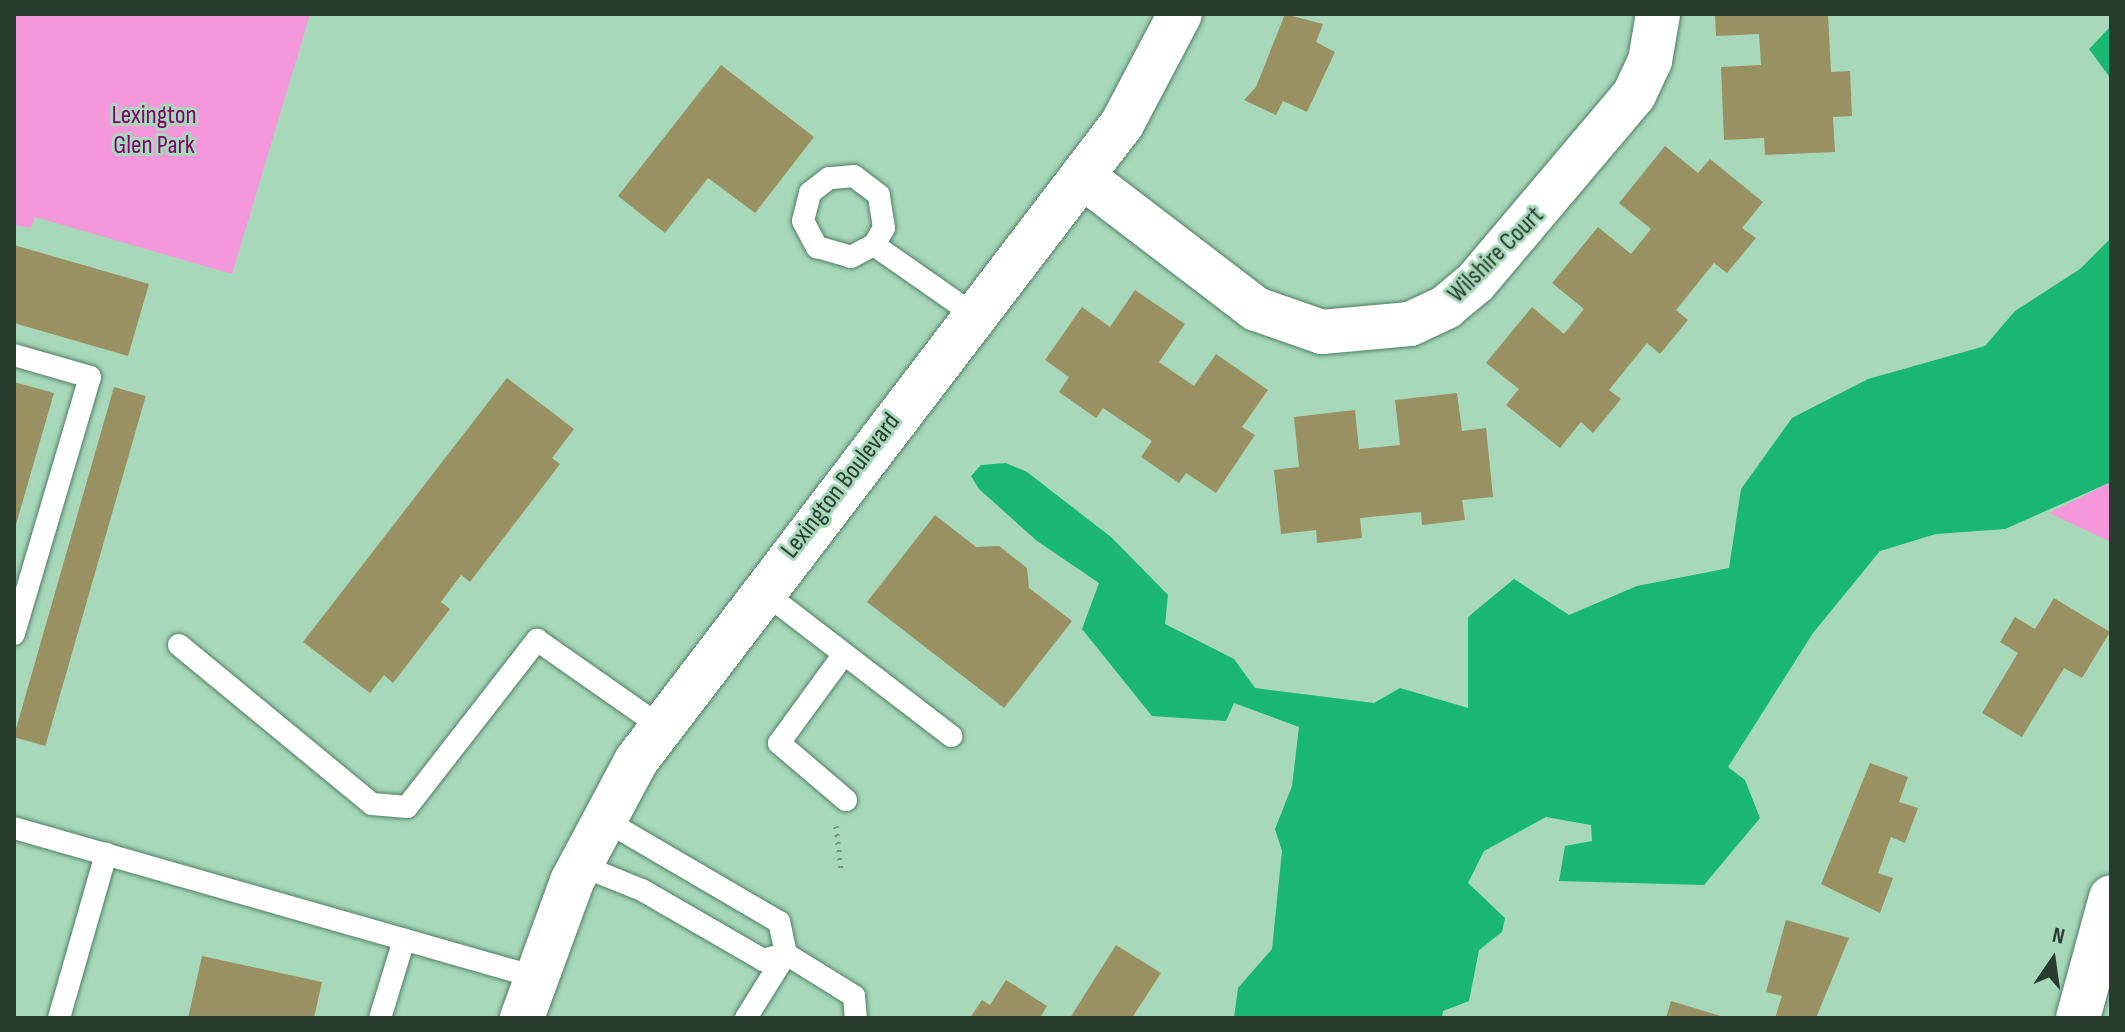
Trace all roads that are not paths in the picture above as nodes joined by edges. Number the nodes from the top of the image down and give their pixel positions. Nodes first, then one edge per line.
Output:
1 (1180, 14) edge
2 (1658, 14) edge
3 (1082, 176) junction
4 (874, 245) dead end
5 (973, 314) junction
6 (14, 355) edge
7 (761, 590) junction
8 (14, 634) edge
9 (179, 645) dead end
10 (844, 654) junction
11 (660, 726) junction
12 (951, 736) dead end
13 (846, 800) road end
14 (603, 819) junction
15 (14, 828) edge
16 (106, 854) junction
17 (580, 865) junction
18 (2111, 897) edge
19 (404, 940) junction
20 (786, 954) junction
21 (537, 998) edge
22 (59, 1018) edge
23 (380, 1018) edge
24 (522, 1018) edge
25 (746, 1018) edge
26 (856, 1018) edge
27 (2078, 1018) edge

1 - 3 street, Lexington Boulevard
2 - 3 street, Wilshire Court
3 - 5 street, Lexington Boulevard
4 - 5 lane
5 - 7 street, Lexington Boulevard
6 - 8 lane
7 - 10 lane
7 - 11 street, Lexington Boulevard
9 - 11 lane
10 - 12 lane
10 - 13 lane
11 - 14 street, Lexington Boulevard
14 - 17 street, Lexington Boulevard
14 - 20 lane
15 - 16 lane
16 - 19 lane
16 - 22 lane
17 - 20 lane
17 - 21 street, Lexington Boulevard
18 - 27 street
19 - 21 lane
19 - 23 lane
20 - 25 lane
20 - 26 lane
21 - 24 street, Lexington Boulevard

